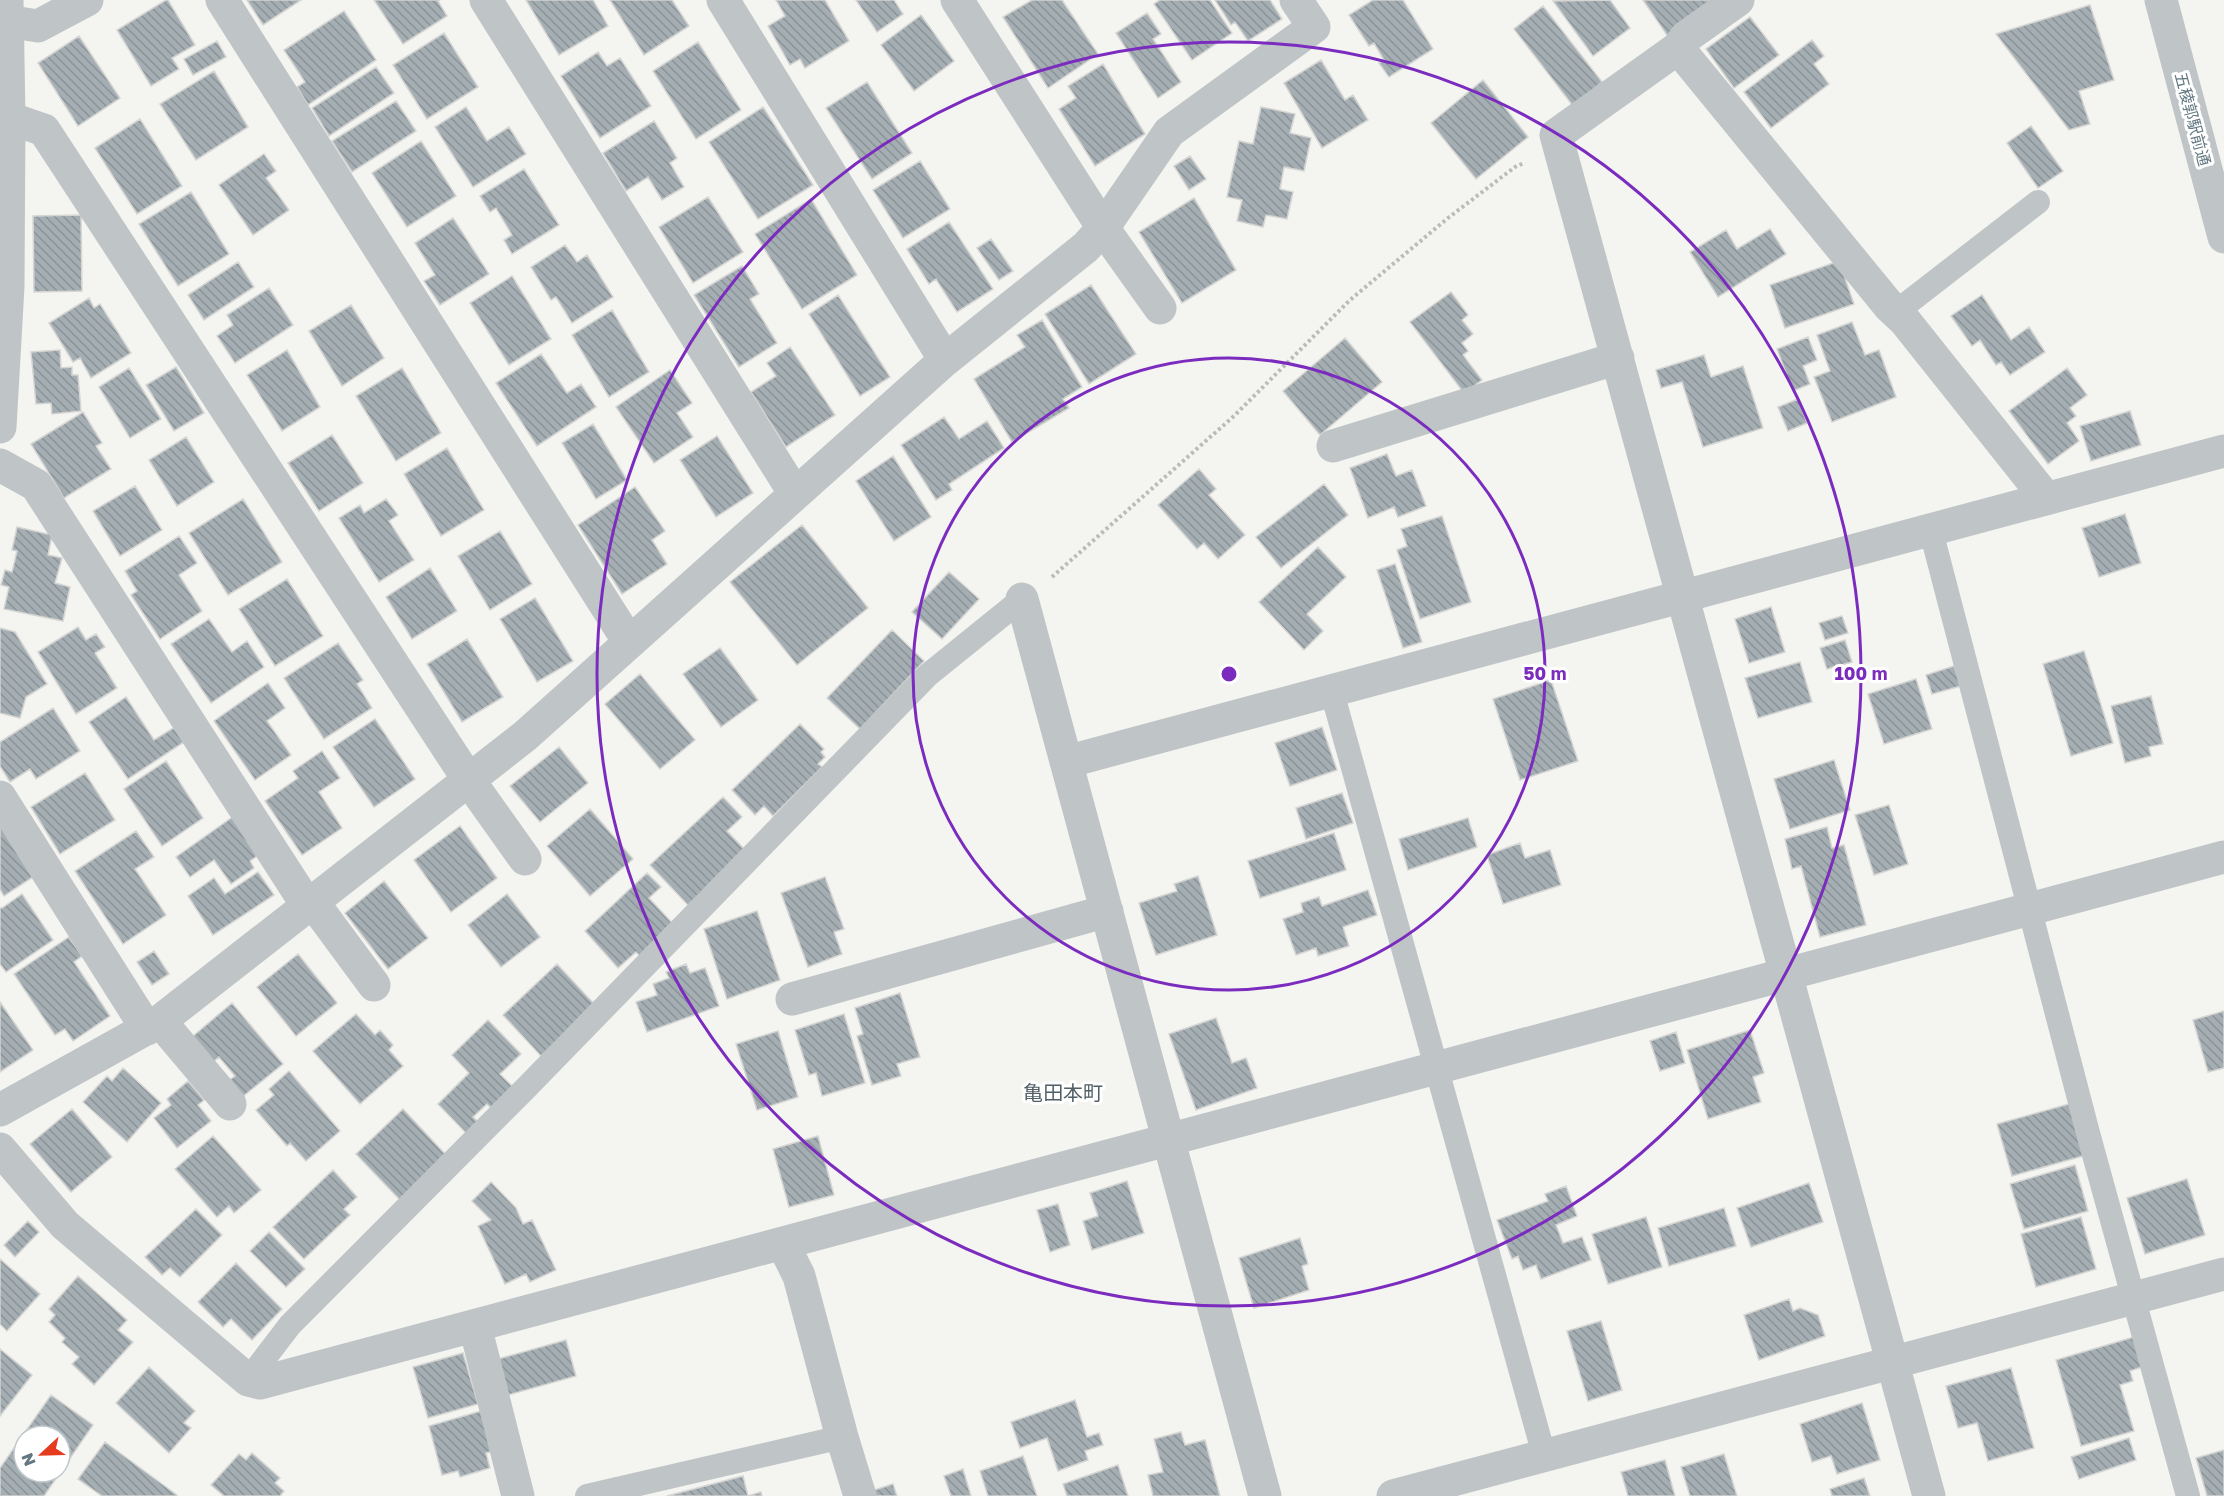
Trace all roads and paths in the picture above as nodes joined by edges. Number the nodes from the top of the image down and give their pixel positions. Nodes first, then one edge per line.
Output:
1 (87, 0) edge
2 (222, 0) edge
3 (486, 0) edge
4 (723, 0) edge
5 (957, 0) edge
6 (1296, 0) edge
7 (1738, 0) edge
8 (2161, 0) edge
9 (5, 13) edge
10 (1678, 48) junction
11 (9, 118) junction
12 (1560, 147) junction
13 (2038, 202) dead end
14 (4, 223) edge
15 (1103, 228) junction
16 (2224, 237) edge
17 (1160, 308) dead end
18 (1896, 312) junction
19 (1618, 358) junction
20 (945, 360) junction
21 (0, 427) edge
22 (1334, 446) dead end
23 (2224, 452) edge
24 (0, 465) edge
25 (795, 495) junction
26 (2046, 498) junction
27 (1931, 531) junction
28 (1682, 596) junction
29 (1022, 599) junction
30 (629, 642) junction
31 (1332, 692) junction
32 (1066, 762) junction
33 (468, 780) junction
34 (0, 797) edge
35 (2224, 857) edge
36 (525, 859) dead end
37 (309, 903) junction
38 (2031, 909) junction
39 (1107, 911) junction
40 (1787, 973) junction
41 (374, 985) dead end
42 (792, 999) dead end
43 (154, 1025) junction
44 (1436, 1069) junction
45 (230, 1104) dead end
46 (0, 1110) edge
47 (1168, 1140) junction
48 (0, 1149) edge
49 (783, 1244) junction
50 (2224, 1274) edge
51 (2134, 1297) junction
52 (475, 1326) junction
53 (1891, 1362) junction
54 (248, 1380) junction
55 (842, 1437) junction
56 (1544, 1455) junction
57 (518, 1496) edge
58 (587, 1496) edge
59 (860, 1496) edge
60 (1265, 1496) edge
61 (1393, 1496) edge
62 (1929, 1496) edge
63 (2188, 1496) edge

1 - 9 street
2 - 30 street
3 - 25 street
4 - 20 street
5 - 15 street
6 - 15 street
7 - 10 street
8 - 16 street, 五稜郭駅前通
9 - 11 street
10 - 12 street
10 - 18 street
11 - 14 street
11 - 33 street
12 - 19 street
12 - 29 path
13 - 18 lane
14 - 21 street
15 - 17 street
15 - 20 street
18 - 26 street
19 - 22 street
19 - 28 street
20 - 25 street
23 - 26 street
24 - 37 street
25 - 30 street
26 - 27 street
27 - 28 street
27 - 38 lane
28 - 31 street
28 - 40 street
29 - 32 street
29 - 54 lane
30 - 33 street
31 - 32 street
31 - 44 lane
32 - 39 street
33 - 36 street
33 - 37 street
34 - 43 street
35 - 38 street
37 - 41 street
37 - 43 street
38 - 40 street
38 - 51 lane
39 - 42 street
39 - 47 street
40 - 44 street
40 - 53 street
43 - 45 street
43 - 46 street
44 - 47 street
44 - 56 lane
47 - 49 street
47 - 60 street
48 - 54 street
49 - 52 street
49 - 55 street
50 - 51 street
51 - 53 street
51 - 63 lane
52 - 54 street
52 - 57 street
53 - 56 street
53 - 62 street
55 - 58 lane
55 - 59 street
56 - 61 street

